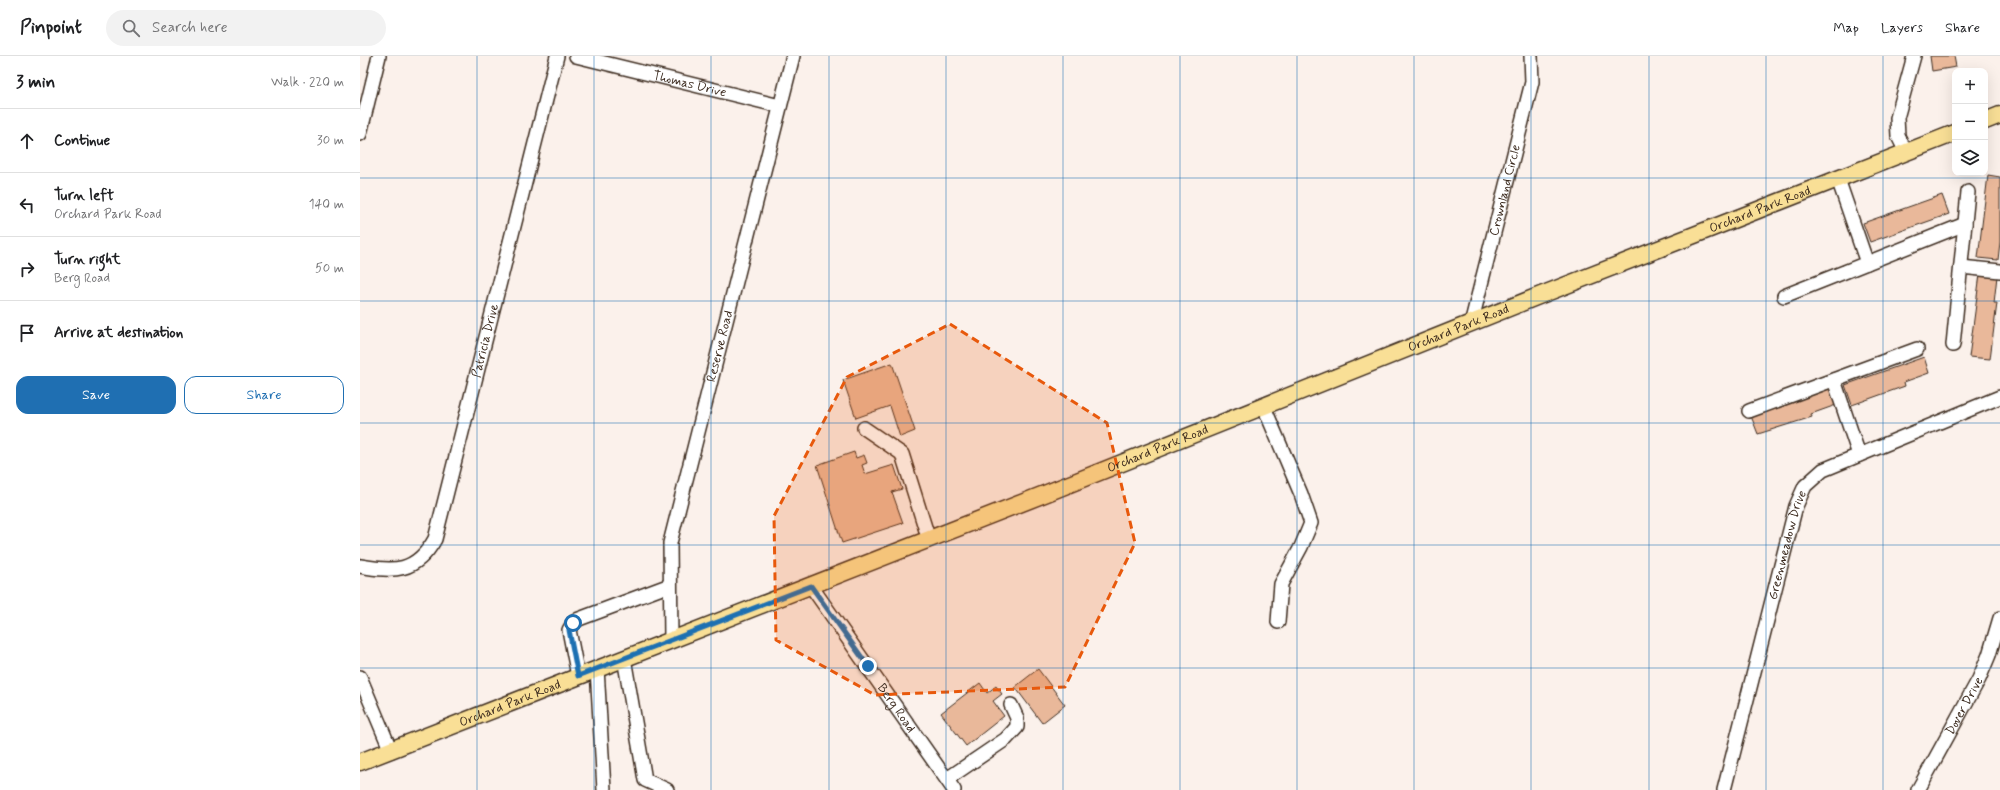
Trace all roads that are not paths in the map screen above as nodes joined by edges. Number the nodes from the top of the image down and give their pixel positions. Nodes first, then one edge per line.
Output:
1 (379, 56) edge
2 (557, 56) edge
3 (576, 56) edge
4 (793, 56) edge
5 (1531, 56) edge
6 (1914, 56) edge
7 (780, 106) junction
8 (2000, 115) edge
9 (1988, 120) edge
10 (360, 134) edge
11 (1952, 134) edge
12 (1906, 152) junction
13 (1838, 179) junction
14 (1968, 192) dead end
15 (1965, 224) junction
16 (1867, 263) junction
17 (1961, 267) junction
18 (2000, 270) edge
19 (1784, 296) dead end
20 (1471, 324) junction
21 (1953, 345) dead end
22 (1917, 349) dead end
23 (1834, 380) junction
24 (2000, 397) edge
25 (1264, 407) junction
26 (1750, 411) dead end
27 (864, 428) dead end
28 (1859, 454) junction
29 (929, 540) junction
30 (360, 566) edge
31 (670, 585) junction
32 (811, 586) junction
33 (2000, 618) edge
34 (1278, 622) dead end
35 (670, 640) junction
36 (624, 658) junction
37 (597, 668) junction
38 (578, 676) junction
39 (360, 677) edge
40 (1010, 705) dead end
41 (390, 751) junction
42 (360, 762) edge
43 (950, 785) edge
44 (604, 790) edge
45 (667, 790) edge
46 (1724, 790) edge
47 (1918, 790) edge

1 - 10 street
2 - 30 street, Patricia Drive
3 - 7 street, Thomas Drive
4 - 7 street, Reserve Road
5 - 20 street, Crownland Circle
6 - 12 street
7 - 31 street, Reserve Road
8 - 9 main road
11 - 12 main road, Orchard Park Road
12 - 13 main road, Orchard Park Road
13 - 16 street
13 - 20 main road, Orchard Park Road
14 - 15 street
15 - 16 street
15 - 17 street
16 - 19 street
17 - 18 street
17 - 21 street
20 - 25 main road, Orchard Park Road
22 - 23 street
23 - 26 street
23 - 28 street
24 - 28 street, Greenmeadow Drive
25 - 29 main road, Orchard Park Road
25 - 34 street
27 - 29 street
28 - 46 street, Greenmeadow Drive
29 - 32 main road, Orchard Park Road
31 - 35 street, Reserve Road
31 - 38 street
32 - 35 main road, Orchard Park Road
32 - 43 street, Berg Road
33 - 47 street, Dover Drive
35 - 36 main road, Orchard Park Road
36 - 37 main road, Orchard Park Road
36 - 45 street
37 - 38 main road, Orchard Park Road
37 - 44 street
38 - 41 main road, Orchard Park Road
39 - 41 street
40 - 43 street
41 - 42 main road, Orchard Park Road

